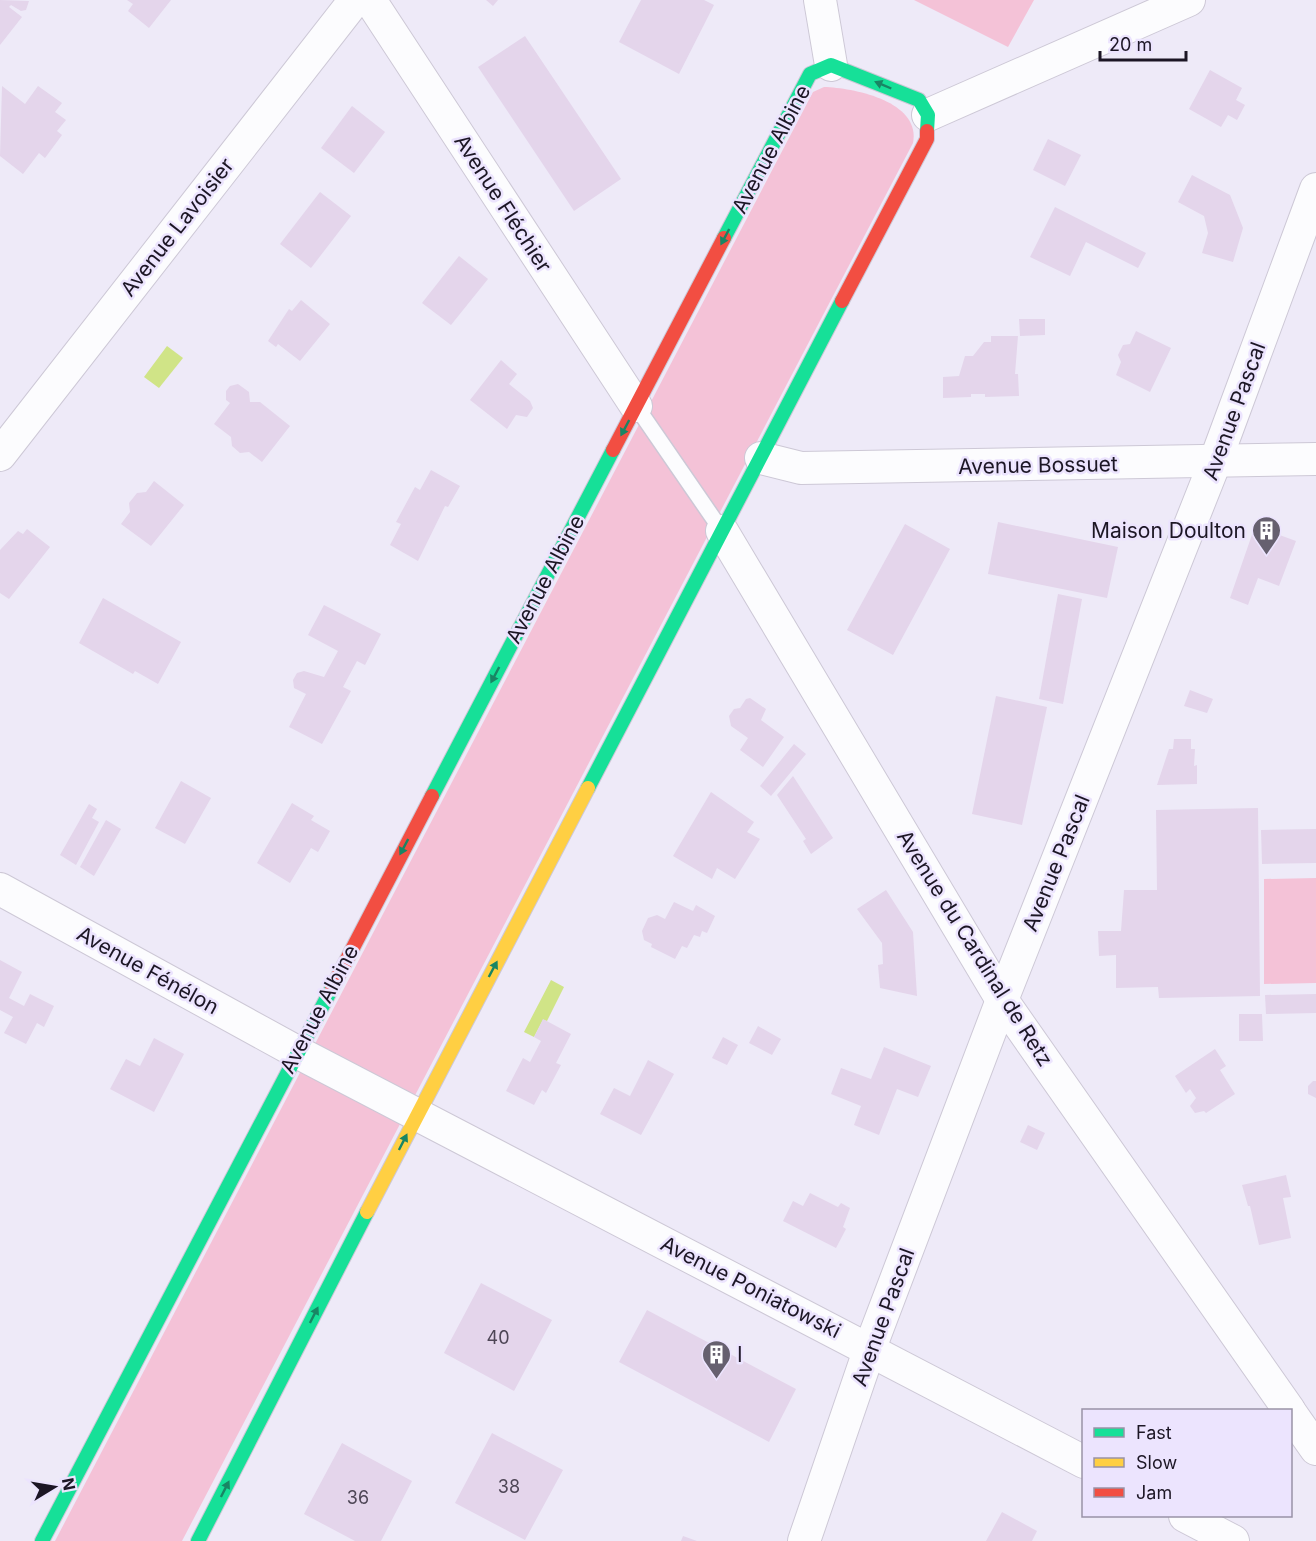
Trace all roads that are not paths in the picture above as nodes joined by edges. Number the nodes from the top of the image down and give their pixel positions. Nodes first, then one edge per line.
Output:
1 (355, 0) edge
2 (370, 0) edge
3 (820, 0) edge
4 (1189, 0) edge
5 (831, 65) junction
6 (928, 115) junction
7 (1316, 189) edge
8 (636, 406) junction
9 (0, 454) edge
10 (761, 458) junction
11 (1316, 459) edge
12 (1215, 462) junction
13 (722, 531) junction
14 (0, 889) edge
15 (1002, 1000) junction
16 (297, 1052) junction
17 (417, 1114) junction
18 (870, 1348) junction
19 (1289, 1409) edge
20 (1292, 1414) edge
21 (1316, 1449) edge
22 (1082, 1461) edge
23 (1189, 1517) edge
24 (42, 1541) edge
25 (198, 1541) edge
26 (804, 1541) edge
27 (1233, 1541) edge

1 - 9 street, Avenue Lavoisier
2 - 8 street, Avenue Fléchier
3 - 5 street
4 - 6 street
6 -> 5 street, Avenue Albine
5 -> 8 street, Avenue Albine
6 - 10 street
7 - 12 street, Avenue Pascal
8 - 13 lane
8 -> 16 street, Avenue Albine
10 - 12 street, Avenue Bossuet
10 - 13 street
11 - 12 street, Avenue Bossuet
12 - 15 street, Avenue Pascal
13 - 15 street, Avenue du Cardinal de Retz
17 -> 13 street
14 - 16 street, Avenue Fénélon
15 - 18 street, Avenue Pascal
15 - 19 street, Avenue du Cardinal de Retz
16 - 17 street, Avenue Fénélon
16 - 24 street, Avenue Albine
17 - 18 street, Avenue Poniatowski
25 -> 17 street
18 - 22 street, Avenue Poniatowski
18 - 26 street, Avenue Pascal
20 - 21 street, Avenue du Cardinal de Retz
23 - 27 street

